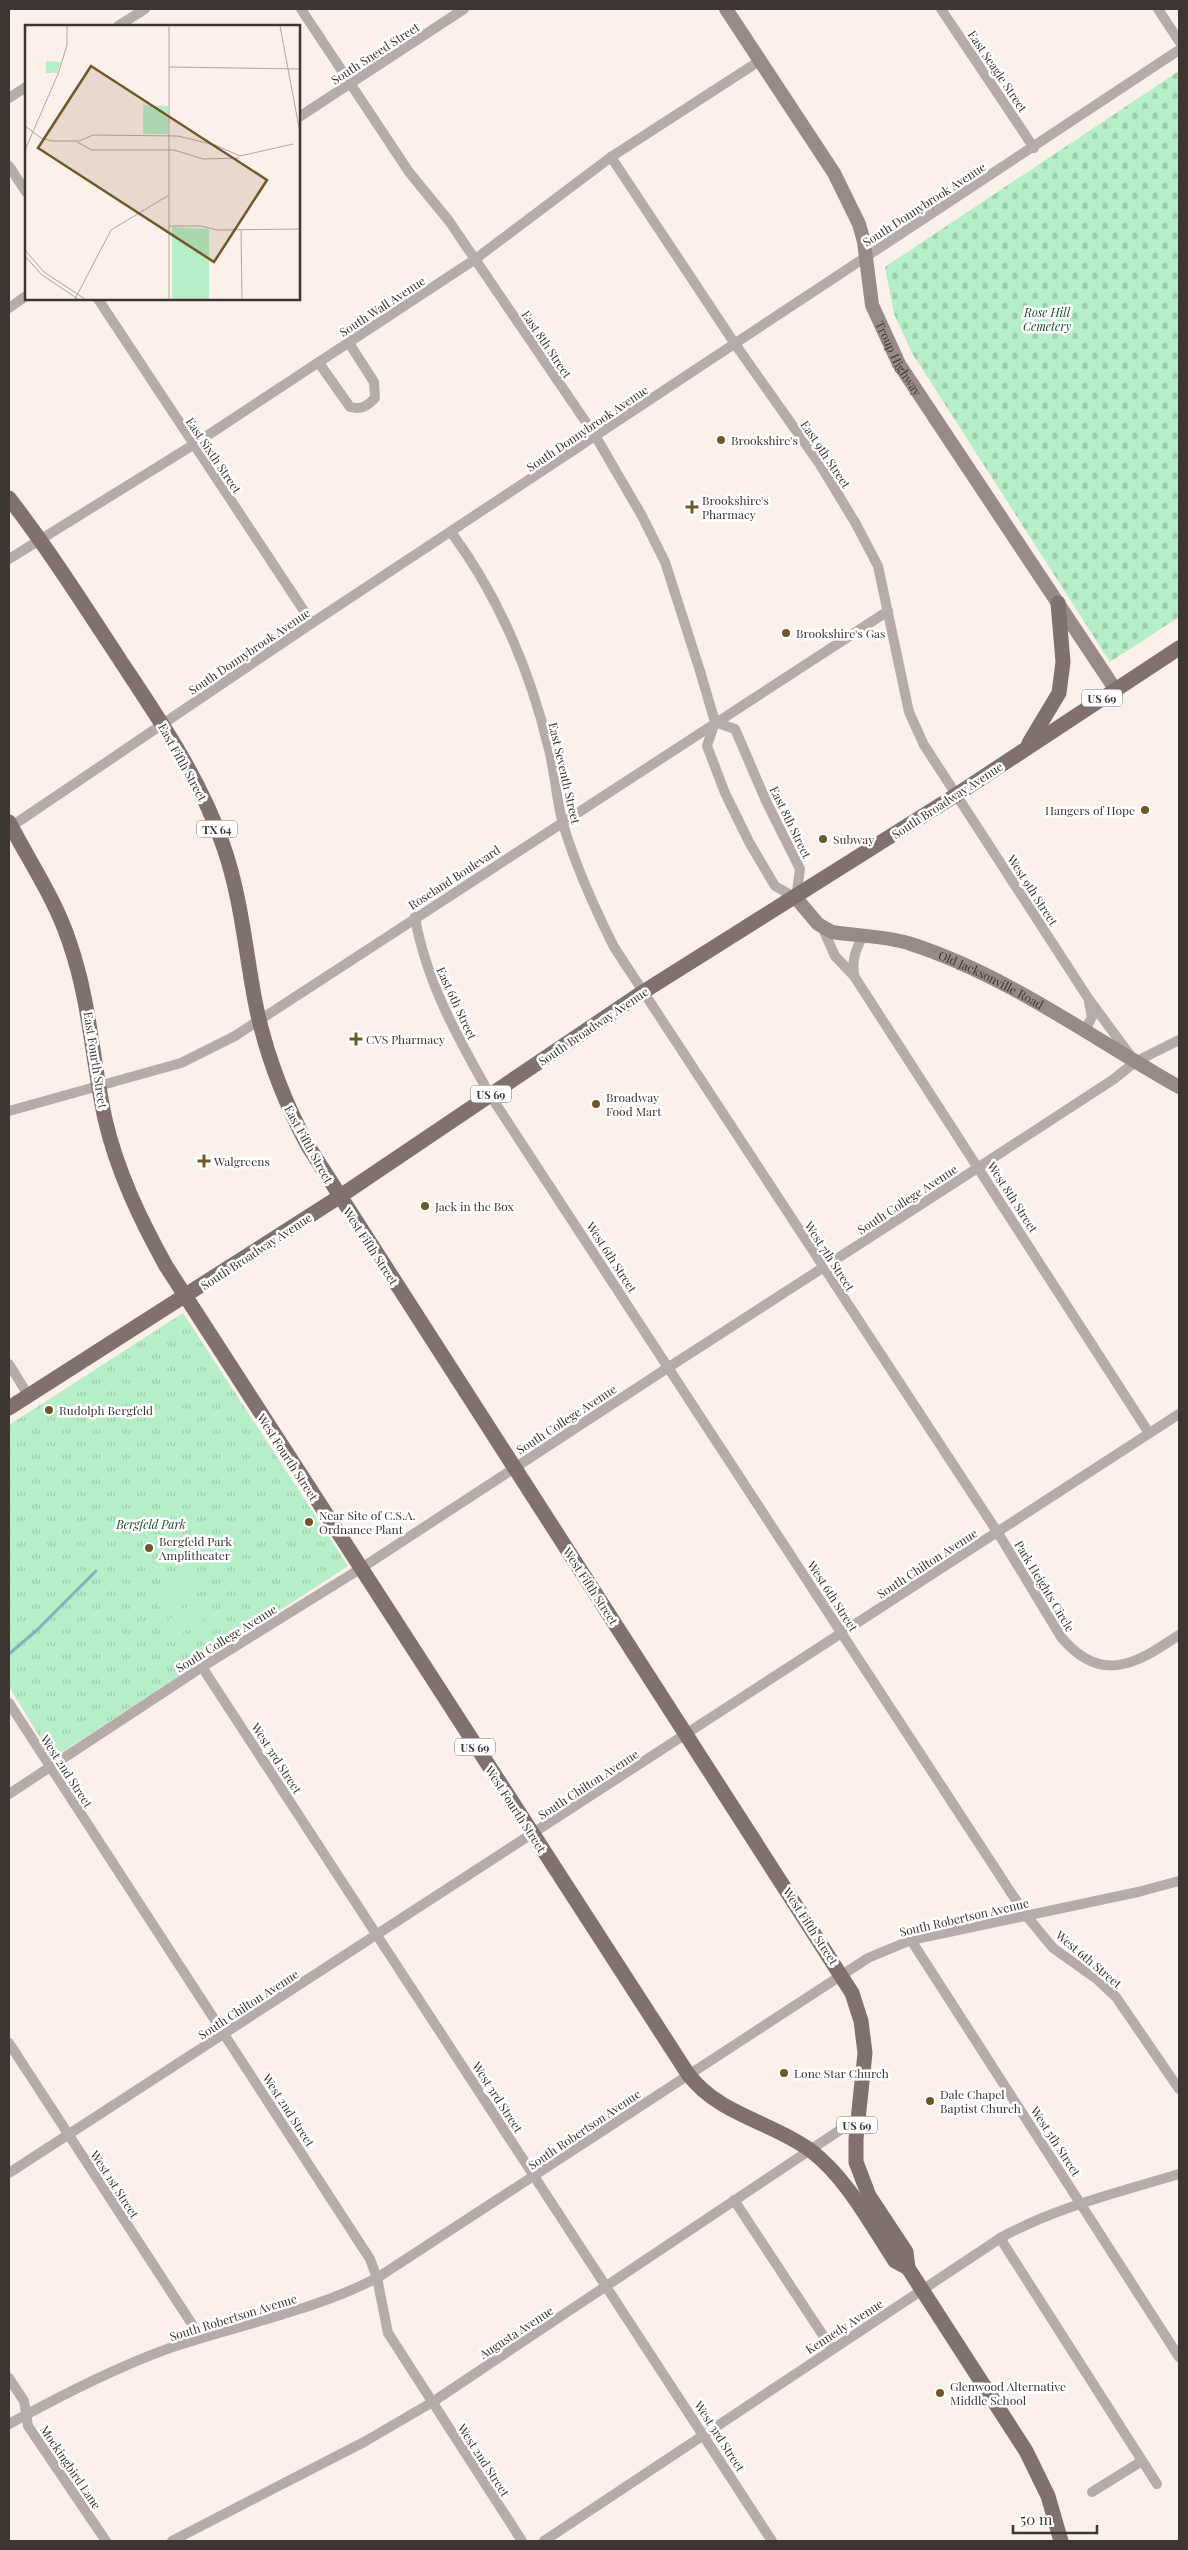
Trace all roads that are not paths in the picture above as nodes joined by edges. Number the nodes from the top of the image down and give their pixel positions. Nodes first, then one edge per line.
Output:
1 (145, 9) edge
2 (301, 9) edge
3 (464, 9) edge
4 (726, 9) edge
5 (941, 9) edge
6 (1158, 9) edge
7 (120, 25) edge
8 (1179, 41) edge
9 (1179, 50) edge
10 (760, 60) junction
11 (350, 84) junction
12 (25, 88) edge
13 (9, 98) edge
14 (300, 116) edge
15 (1034, 148) junction
16 (611, 157) junction
17 (9, 166) edge
18 (25, 190) edge
19 (865, 258) junction
20 (474, 260) junction
21 (25, 297) edge
22 (99, 300) edge
23 (9, 308) edge
24 (349, 343) junction
25 (735, 344) junction
26 (318, 363) junction
27 (596, 437) junction
28 (193, 445) junction
29 (9, 498) edge
30 (451, 532) junction
31 (40, 540) junction
32 (9, 559) edge
33 (1058, 603) junction
34 (888, 611) junction
35 (312, 623) junction
36 (1179, 648) edge
37 (1116, 689) junction
38 (715, 722) junction
39 (162, 724) junction
40 (1026, 748) junction
41 (956, 795) junction
42 (562, 823) junction
43 (10, 825) edge
44 (796, 898) junction
45 (415, 917) junction
46 (822, 928) junction
47 (863, 936) junction
48 (854, 976) junction
49 (643, 992) junction
50 (1088, 998) junction
51 (260, 1020) junction
52 (1084, 1032) junction
53 (1179, 1040) edge
54 (1135, 1062) junction
55 (99, 1086) junction
56 (1179, 1087) edge
57 (490, 1095) junction
58 (9, 1111) edge
59 (979, 1167) junction
60 (339, 1197) junction
61 (823, 1268) junction
62 (185, 1296) junction
63 (9, 1364) edge
64 (669, 1367) junction
65 (28, 1395) junction
66 (9, 1408) edge
67 (1179, 1414) edge
68 (1149, 1433) junction
69 (515, 1468) junction
70 (998, 1533) junction
71 (360, 1569) junction
72 (841, 1633) junction
73 (1179, 1635) edge
74 (202, 1667) junction
75 (9, 1703) edge
76 (687, 1735) junction
77 (50, 1767) junction
78 (9, 1794) edge
79 (533, 1835) junction
80 (1179, 1880) edge
81 (1025, 1914) junction
82 (378, 1935) junction
83 (911, 1940) junction
84 (842, 1974) junction
85 (225, 2033) junction
86 (9, 2043) edge
87 (688, 2074) junction
88 (1179, 2089) edge
89 (858, 2118) junction
90 (68, 2135) junction
91 (810, 2150) junction
92 (9, 2173) edge
93 (1179, 2174) edge
94 (535, 2176) junction
95 (734, 2200) junction
96 (1082, 2203) junction
97 (1000, 2238) junction
98 (908, 2268) junction
99 (377, 2278) junction
100 (606, 2287) junction
101 (922, 2290) junction
102 (201, 2338) junction
103 (832, 2349) junction
104 (1179, 2357) edge
105 (9, 2378) edge
106 (431, 2403) junction
107 (26, 2415) junction
108 (9, 2424) edge
109 (704, 2433) junction
110 (1142, 2461) junction
111 (1157, 2484) dead end
112 (1092, 2492) dead end
113 (106, 2541) edge
114 (172, 2541) edge
115 (522, 2541) edge
116 (544, 2541) edge
117 (772, 2541) edge
118 (1061, 2541) edge

1 - 7 street
2 - 11 street, East 8th Street
3 - 11 street, South Sneed Street
4 - 10 main road, Troup Highway
5 - 15 street, East Seagle Street
6 - 8 street
9 - 15 street, South Donnybrook Avenue
10 - 16 street, South Wall Avenue
10 - 19 main road, Troup Highway
11 - 14 street, South Sneed Street
11 - 20 street, East 8th Street
12 - 13 street
15 - 19 street, South Donnybrook Avenue
16 - 20 street, South Wall Avenue
16 - 25 street, East 9th Street
17 - 18 street
19 - 25 street, South Donnybrook Avenue
19 - 33 main road, Troup Highway
20 - 24 street, South Wall Avenue
20 - 27 street, East 8th Street
21 - 23 street
22 - 28 street, East Sixth Street
24 - 26 street, South Wall Avenue
24 - 26 street
25 - 27 street, South Donnybrook Avenue
25 - 34 street, East 9th Street
26 - 28 street, South Wall Avenue
27 - 30 street, South Donnybrook Avenue
27 - 38 street, East 8th Street
28 - 31 street, South Wall Avenue
28 - 35 street, East Sixth Street
29 - 31 main road, East Fifth Street / TX 64
30 - 35 street, South Donnybrook Avenue
30 - 42 street, East Seventh Street
31 - 32 street, South Wall Avenue
31 - 39 main road, East Fifth Street / TX 64
33 - 37 main road, Troup Highway
33 - 40 main road
34 - 38 street, Roseland Boulevard
34 - 41 street, East 9th Street
35 - 39 street, South Donnybrook Avenue
36 - 37 main road, South Broadway Avenue / US 69
37 - 40 main road, South Broadway Avenue / US 69
38 - 42 street, Roseland Boulevard
38 - 44 street, East 8th Street
38 - 44 street
39 - 43 street, South Donnybrook Avenue
39 - 51 main road, East Fifth Street / TX 64
40 - 41 main road, South Broadway Avenue / US 69
41 - 44 main road, South Broadway Avenue / US 69
41 - 50 street, West 9th Street
42 - 45 street, Roseland Boulevard
42 - 49 street, East Seventh Street
43 - 55 main road, East Fourth Street
44 - 46 main road
44 - 49 main road, South Broadway Avenue / US 69
45 - 51 street, Roseland Boulevard
45 - 57 street, East 6th Street
46 - 47 main road, Old Jacksonville Road
46 - 48 street, West 8th Street
47 - 48 street
47 - 52 main road, Old Jacksonville Road
48 - 59 street, West 8th Street
49 - 57 main road, South Broadway Avenue / US 69
49 - 61 street, West 7th Street
50 - 52 street, West 9th Street
50 - 54 street, West 9th Street
51 - 55 street, Roseland Boulevard
51 - 60 main road, East Fifth Street / TX 64
52 - 54 main road, Old Jacksonville Road
53 - 54 street, South College Avenue
54 - 56 main road, Old Jacksonville Road
54 - 59 street, South College Avenue
55 - 58 street, Roseland Boulevard
55 - 62 main road, East Fourth Street
57 - 60 main road, South Broadway Avenue / US 69
57 - 64 street, West 6th Street
59 - 61 street, South College Avenue
59 - 68 street, West 8th Street
60 - 62 main road, South Broadway Avenue / US 69
60 - 69 main road, West Fifth Street / US 69
61 - 64 street, South College Avenue
61 - 70 street, West 7th Street
62 - 65 main road, South Broadway Avenue
62 - 71 main road, West Fourth Street / US 69
63 - 65 street
64 - 69 street, South College Avenue
64 - 72 street, West 6th Street
65 - 66 main road, South Broadway Avenue
67 - 68 street, South Chilton Avenue
68 - 70 street, South Chilton Avenue
69 - 71 street, South College Avenue
69 - 76 main road, West Fifth Street / US 69
70 - 72 street, South Chilton Avenue
70 - 73 street, Park Heights Circle
71 - 74 street, South College Avenue
71 - 79 main road, West Fourth Street / US 69
72 - 76 street, South Chilton Avenue
72 - 81 street, West 6th Street
74 - 77 street, South College Avenue
74 - 82 street, West 3rd Street
75 - 77 street, West 2nd Street
76 - 79 street, South Chilton Avenue
76 - 84 main road, West Fifth Street / US 69
77 - 78 street, South College Avenue
77 - 85 street, West 2nd Street
79 - 82 street, South Chilton Avenue
79 - 87 main road, West Fourth Street / US 69
80 - 81 street, South Robertson Avenue
81 - 83 street, South Robertson Avenue
81 - 88 street, West 6th Street
82 - 85 street, South Chilton Avenue
82 - 94 street, West 3rd Street
83 - 84 street, South Robertson Avenue
83 - 96 street, West 5th Street
84 - 87 street, South Robertson Avenue
84 - 89 main road, US 69
85 - 90 street, South Chilton Avenue
85 - 99 street, West 2nd Street
86 - 90 street, West 1st Street
87 - 91 main road, West Fourth Street / US 69
87 - 94 street, South Robertson Avenue
89 - 91 street, Augusta Avenue
89 - 98 main road, US 69
90 - 92 street, South Chilton Avenue
90 - 102 street, West 1st Street
91 - 95 street, Augusta Avenue
91 - 98 main road, US 69
93 - 96 street, Kennedy Avenue
94 - 99 street, South Robertson Avenue
94 - 100 street, West 3rd Street
95 - 100 street, Augusta Avenue
95 - 103 street
96 - 97 street, Kennedy Avenue
96 - 104 street, West 5th Street
97 - 101 street, Kennedy Avenue
97 - 110 street
98 - 101 main road, US 69
99 - 102 street, South Robertson Avenue
99 - 106 street, West 2nd Street
100 - 106 street, Augusta Avenue
100 - 109 street, West 3rd Street
101 - 103 street, Kennedy Avenue
101 - 118 main road, US 69
102 - 107 street, South Robertson Avenue
103 - 109 street, Kennedy Avenue
105 - 107 street, Mockingbird Lane
106 - 114 street, Augusta Avenue
106 - 115 street, West 2nd Street
107 - 108 street, South Robertson Avenue
107 - 113 street, Mockingbird Lane
109 - 116 street, Kennedy Avenue
109 - 117 street, West 3rd Street
110 - 111 street
110 - 112 street

